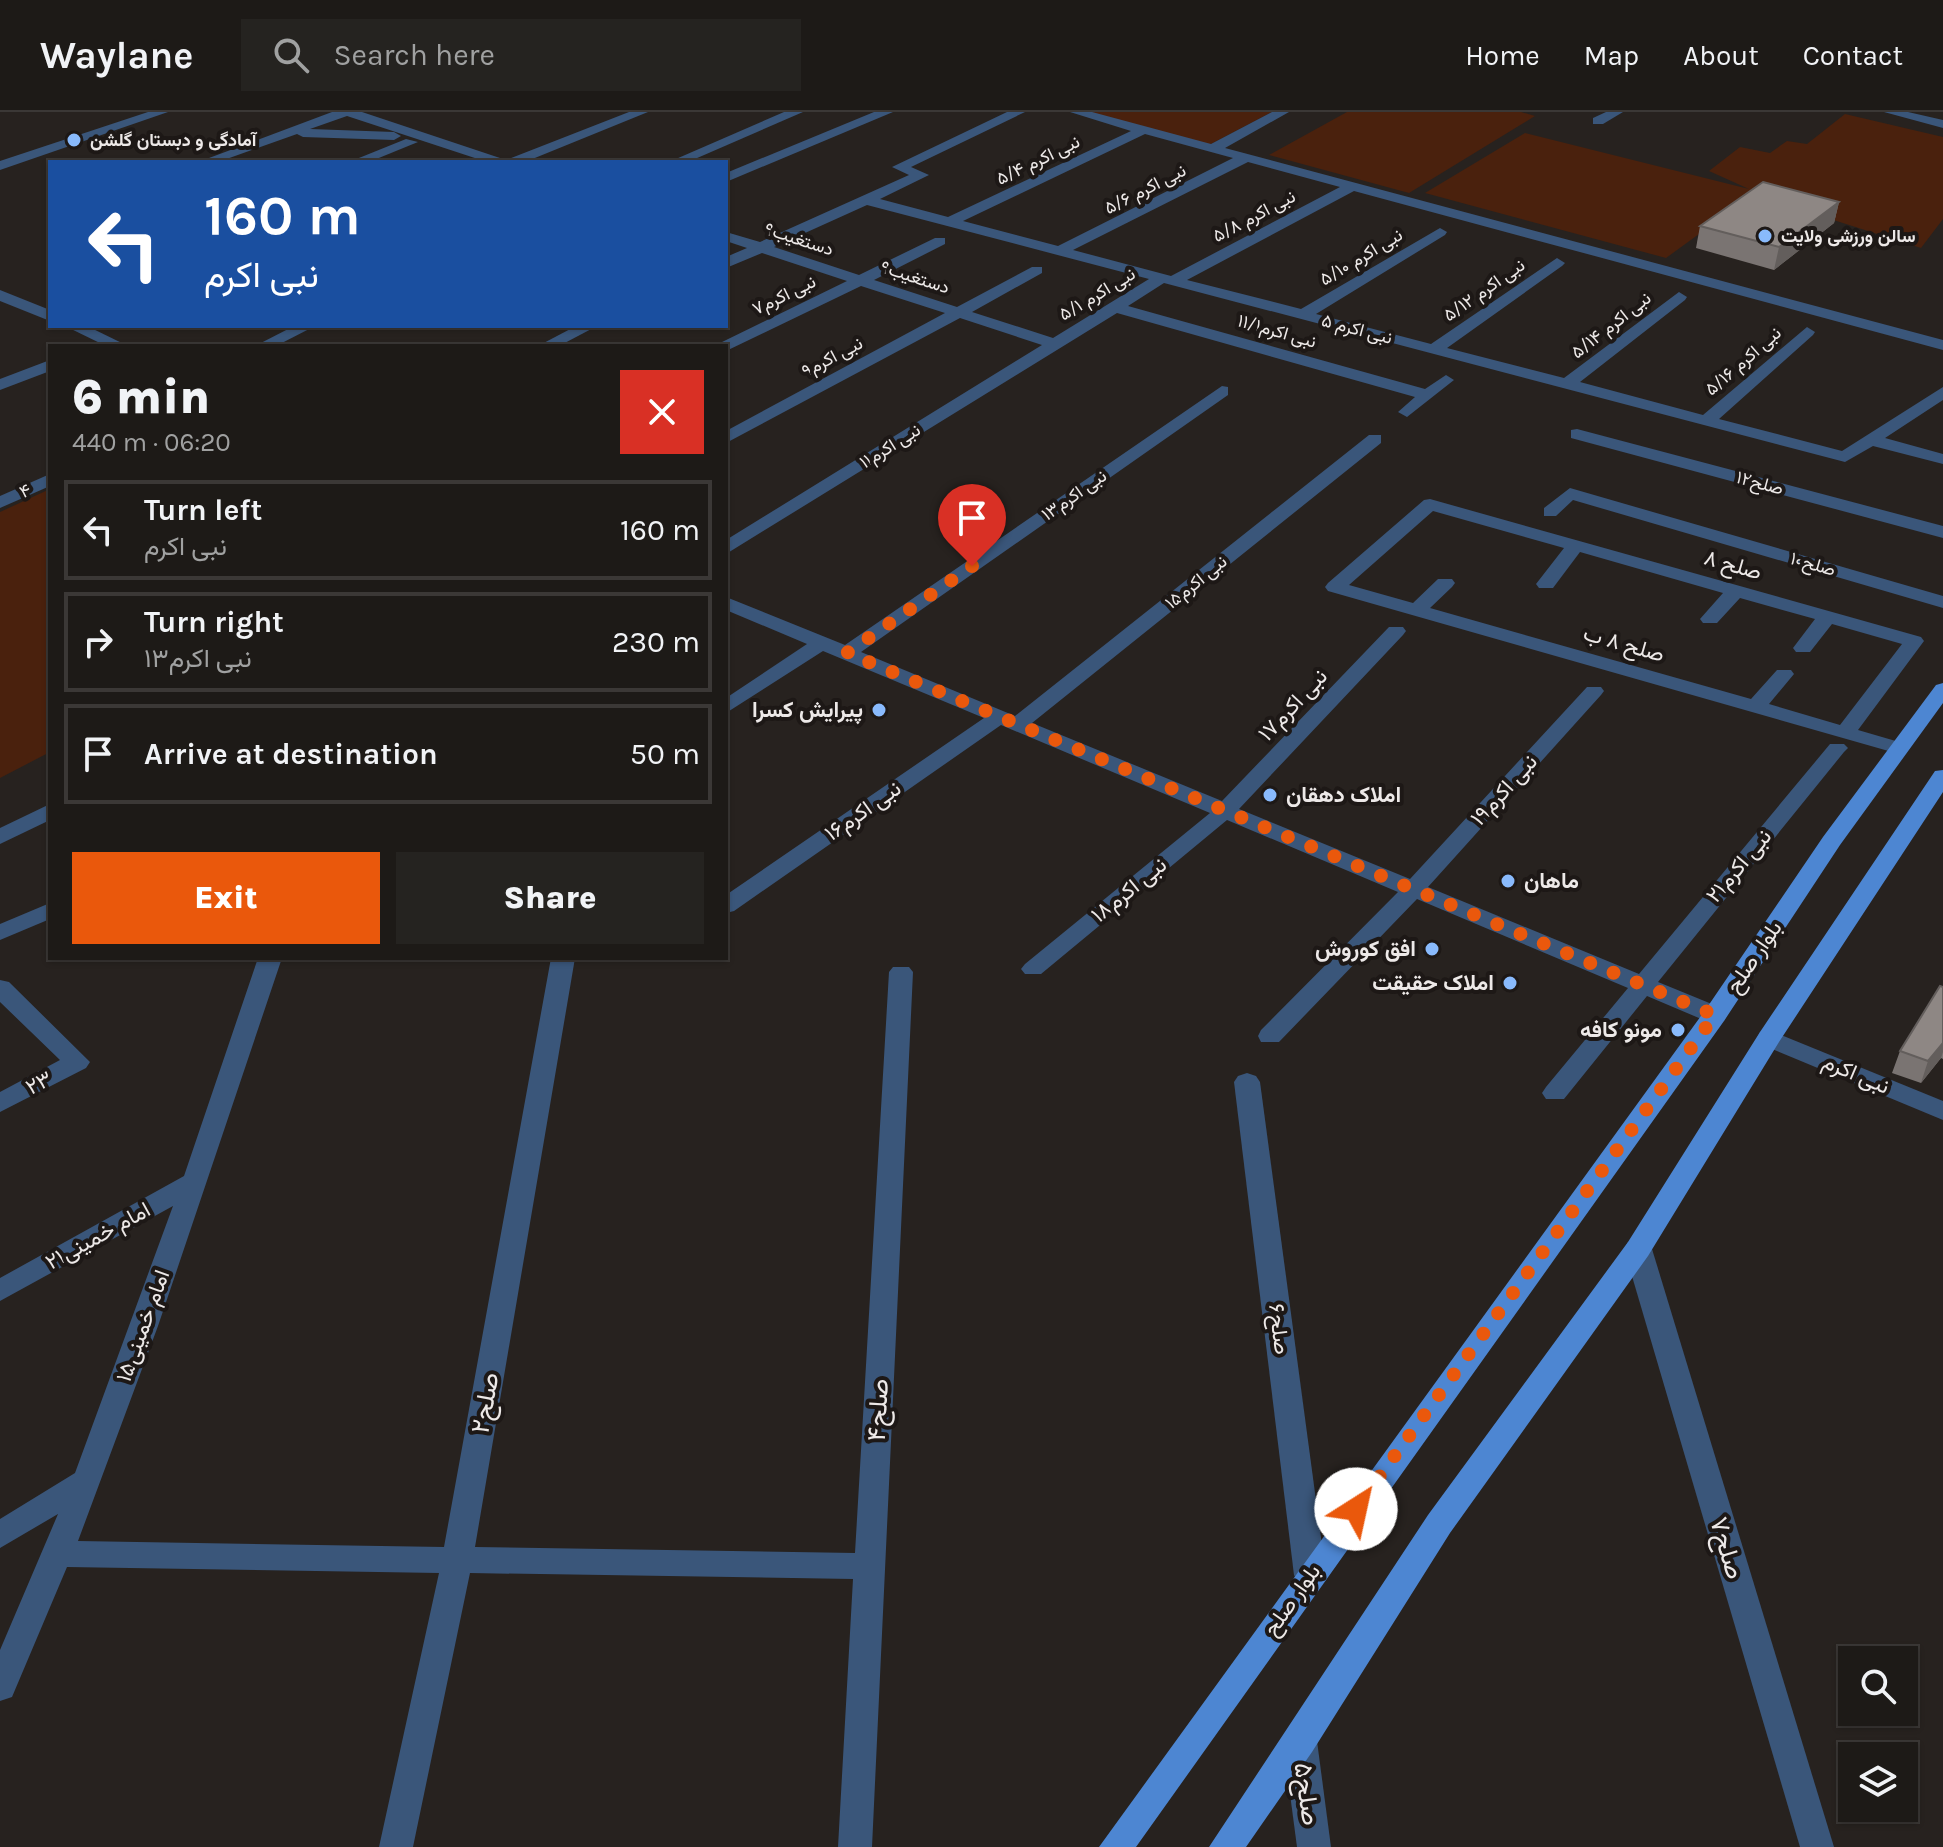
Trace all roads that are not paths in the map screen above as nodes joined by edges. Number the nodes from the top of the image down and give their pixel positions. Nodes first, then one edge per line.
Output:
1 (161, 112) edge
2 (347, 112) edge
3 (380, 112) edge
4 (796, 112) edge
5 (886, 112) edge
6 (1018, 112) edge
7 (1077, 112) edge
8 (1282, 112) edge
9 (1616, 112) edge
10 (1891, 112) edge
11 (638, 114) edge
12 (1598, 121) dead end
13 (1943, 124) edge
14 (1143, 130) junction
15 (289, 132) junction
16 (424, 137) junction
17 (1212, 149) junction
18 (216, 158) dead end
19 (1245, 158) junction
20 (361, 160) edge
21 (495, 160) edge
22 (517, 160) edge
23 (681, 160) edge
24 (0, 166) edge
25 (728, 177) edge
26 (1353, 186) junction
27 (865, 200) junction
28 (950, 222) junction
29 (1440, 232) dead end
30 (728, 237) edge
31 (940, 241) dead end
32 (761, 247) junction
33 (1060, 251) junction
34 (728, 262) edge
35 (1557, 263) dead end
36 (1037, 270) dead end
37 (1167, 279) junction
38 (860, 280) junction
39 (48, 293) edge
40 (0, 295) edge
41 (1679, 297) dead end
42 (21, 304) junction
43 (1114, 307) junction
44 (958, 312) junction
45 (48, 315) edge
46 (1303, 315) junction
47 (77, 328) edge
48 (303, 328) edge
49 (585, 328) edge
50 (1807, 332) dead end
51 (108, 344) edge
52 (267, 344) edge
53 (550, 344) edge
54 (1054, 344) junction
55 (728, 345) edge
56 (1943, 345) edge
57 (1434, 349) junction
58 (48, 366) edge
59 (1446, 380) dead end
60 (1567, 384) junction
61 (0, 385) edge
62 (1222, 391) dead end
63 (1943, 392) edge
64 (1428, 395) junction
65 (1407, 412) dead end
66 (1706, 421) junction
67 (1577, 434) dead end
68 (728, 437) edge
69 (1375, 439) dead end
70 (1871, 440) junction
71 (1943, 459) edge
72 (48, 480) edge
73 (0, 503) edge
74 (1550, 512) dead end
75 (1943, 532) edge
76 (1576, 545) junction
77 (728, 547) edge
78 (1445, 583) dead end
79 (1546, 584) dead end
80 (1335, 587) joint
81 (1735, 591) junction
82 (1943, 602) edge
83 (728, 604) edge
84 (1417, 610) junction
85 (1827, 617) junction
86 (1710, 619) dead end
87 (1396, 631) dead end
88 (821, 643) junction
89 (1803, 648) dead end
90 (847, 653) junction
91 (1784, 674) dead end
92 (1943, 689) edge
93 (1594, 691) dead end
94 (728, 706) edge
95 (1756, 706) junction
96 (1008, 721) junction
97 (1841, 740) junction
98 (1899, 748) junction
99 (1943, 776) edge
100 (1225, 811) junction
101 (48, 812) edge
102 (0, 837) edge
103 (1414, 889) junction
104 (728, 905) edge
105 (48, 911) edge
106 (0, 933) edge
107 (269, 960) edge
108 (563, 960) edge
109 (1033, 969) dead end
110 (901, 972) dead end
111 (1641, 984) junction
112 (0, 988) edge
113 (1715, 1015) junction
114 (1270, 1036) dead end
115 (1769, 1038) junction
116 (1247, 1082) dead end
117 (1555, 1093) dead end
118 (0, 1103) edge
119 (1943, 1111) edge
120 (196, 1181) junction
121 (1638, 1249) junction
122 (0, 1291) edge
123 (87, 1480) junction
124 (0, 1535) edge
125 (60, 1554) junction
126 (457, 1560) junction
127 (870, 1566) junction
128 (1310, 1575) junction
129 (0, 1687) edge
130 (1300, 1741) junction
131 (396, 1847) edge
132 (855, 1847) edge
133 (1116, 1847) edge
134 (1226, 1847) edge
135 (1314, 1847) edge
136 (1817, 1847) edge

1 - 24 street
2 - 15 street
2 - 16 street
3 - 15 street
4 - 23 street
5 - 25 street
6 - 27 street
7 - 14 street
8 - 17 street
9 - 12 street
10 - 13 street
11 - 22 street
14 - 17 street
14 - 28 street, نبی اکرم ۵/۴
15 - 16 street
15 - 18 street
16 - 20 street
16 - 21 street
17 - 19 street
19 - 26 street
19 - 33 street, نبی اکرم ۵/۶
26 - 37 street, نبی اکرم ۵/۸
26 - 56 street
27 - 28 street, نبی اکرم ۵
27 - 32 street
28 - 33 street, نبی اکرم ۵
29 - 46 street, نبی اکرم ۵/۱۰
30 - 32 street, دستغیب۹
31 - 38 street, نبی اکرم۷
32 - 34 street
32 - 38 street, دستغیب۹
33 - 37 street, نبی اکرم ۵
35 - 57 street, نبی اکرم ۵/۱۲
36 - 44 street, نبی اکرم۹
37 - 43 street, نبی اکرم ۵/۱
37 - 46 street, نبی اکرم ۵
38 - 44 street, ۹دستغیب
38 - 55 street, نبی اکرم۷
39 - 42 street
40 - 42 street
41 - 60 street, نبی اکرم ۵/۱۴
42 - 45 street
43 - 54 street, نبی اکرم ۵/۱
43 - 64 street, نبی اکرم۱۱/۱
44 - 54 street
44 - 68 street, نبی اکرم۹
46 - 57 street, نبی اکرم ۵
47 - 51 street
48 - 52 street
49 - 53 street
50 - 66 street, نبی اکرم ۵/۱۶
54 - 77 street, نبی اکرم۱۱
57 - 60 street, نبی اکرم ۵
58 - 61 street
59 - 64 street
60 - 66 street, نبی اکرم ۵
62 - 90 street, نبی اکرم۱۳
63 - 70 street, نبی اکرم ۵
64 - 65 street
66 - 70 street, نبی اکرم ۵
67 - 75 street, صلح۱۲
69 - 96 street, نبی اکرم۱۵
70 - 71 street
72 - 73 street, ۴
74 - 82 street, صلح۱۰
76 - 79 street
76 - 80 street, ۸ صلح
76 - 81 street, ۸ صلح
78 - 84 street
80 - 84 street, صلح ۸ ب
81 - 85 street, ۸ صلح
81 - 86 street
83 - 88 street
84 - 95 street, صلح ۸ ب
85 - 89 street
85 - 97 street, ۸ صلح
87 - 100 street, نبی اکرم۱۷
88 - 90 street
88 - 94 street
90 - 96 street
91 - 95 street
92 - 98 main road, بلوار صلح
93 - 103 street, نبی اکرم۱۹
95 - 97 street, صلح ۸ ب
96 - 100 street
96 - 104 street, نبی اکرم۱۶
97 - 98 street, صلح ۸ ب
97 - 111 street, نبی اکرم۲۱
98 - 113 main road, بلوار صلح
99 - 115 main road
100 - 103 street
100 - 109 street, نبی اکرم۱۸
101 - 102 street
103 - 111 street
103 - 114 street, نبی اکرم۱۹
105 - 106 street
107 - 120 street, ۱۵امام خمینی
108 - 126 street, صلح۲
110 - 127 street, صلح۴
111 - 113 street
111 - 117 street, نبی اکرم۲۱
112 - 118 street, ۲۳
113 - 128 main road, بلوار صلح
115 - 119 street, نبی اکرم
115 - 121 main road
116 - 128 street, صلح۶
120 - 122 street, امام خمینی۲۱
120 - 123 street, ۱۵امام خمینی
121 - 130 main road
121 - 136 street, صلح۷
123 - 124 street
123 - 125 street, ۱۵امام خمینی
125 - 126 street
125 - 129 street, ۱۵امام خمینی
126 - 127 street
126 - 131 street, صلح۲
127 - 132 street, صلح۴
128 - 133 main road, بلوار صلح
130 - 134 main road
130 - 135 street, صلح۵

